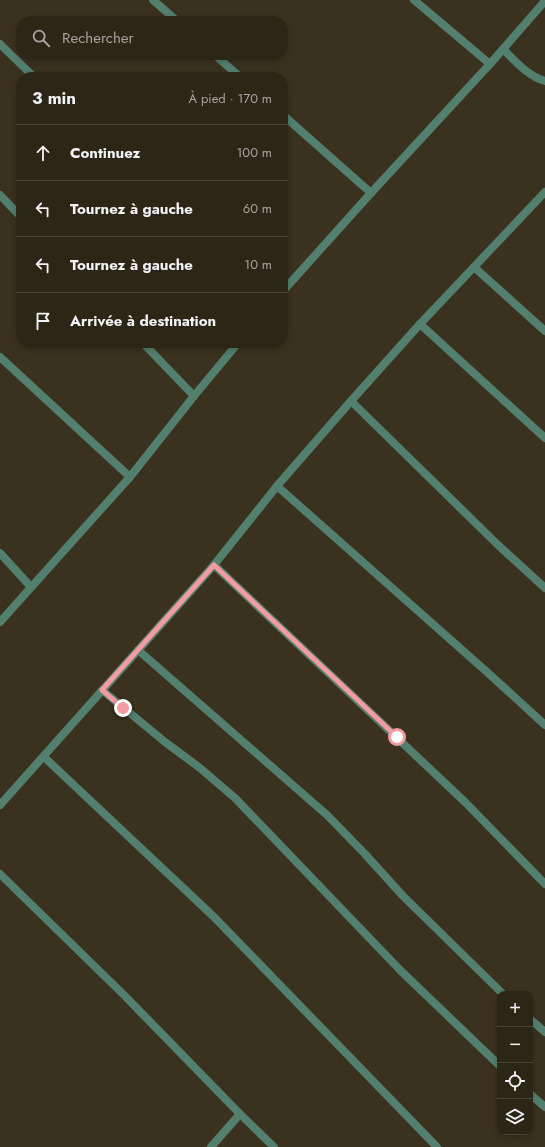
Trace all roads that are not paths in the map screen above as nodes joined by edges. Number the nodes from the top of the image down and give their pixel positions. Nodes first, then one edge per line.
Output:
1 (153, 0) edge
2 (414, 0) edge
3 (545, 1) edge
4 (171, 16) edge
5 (0, 44) edge
6 (503, 50) junction
7 (16, 60) edge
8 (16, 60) edge
9 (221, 60) edge
10 (490, 64) junction
11 (29, 72) edge
12 (234, 72) edge
13 (545, 82) edge
14 (288, 119) edge
15 (545, 192) edge
16 (371, 193) junction
17 (0, 195) edge
18 (16, 212) edge
19 (474, 267) junction
20 (288, 285) edge
21 (420, 324) junction
22 (545, 331) edge
23 (148, 348) edge
24 (234, 348) edge
25 (0, 357) edge
26 (194, 396) junction
27 (351, 400) junction
28 (545, 438) edge
29 (130, 477) junction
30 (277, 486) junction
31 (0, 553) edge
32 (214, 565) junction
33 (31, 587) junction
34 (545, 588) edge
35 (0, 622) edge
36 (138, 650) junction
37 (102, 690) junction
38 (545, 725) edge
39 (44, 757) junction
40 (0, 805) edge
41 (0, 874) edge
42 (545, 884) edge
43 (500, 991) edge
44 (533, 1022) edge
45 (545, 1032) edge
46 (497, 1063) edge
47 (533, 1097) edge
48 (545, 1107) edge
49 (240, 1114) junction
50 (211, 1147) edge
51 (274, 1147) edge
52 (437, 1147) edge

1 - 4 street
2 - 10 street
3 - 6 street
5 - 7 street
6 - 10 street
6 - 13 street
8 - 11 street
9 - 12 street
10 - 16 street
14 - 16 street
15 - 19 street
16 - 20 street
17 - 18 street
19 - 21 street
19 - 22 street
21 - 27 street
21 - 28 street
23 - 26 street
24 - 26 street
25 - 29 street
26 - 29 street
27 - 30 street
27 - 34 street
29 - 33 street
30 - 32 street
30 - 38 street
31 - 33 street
32 - 36 street
32 - 42 street
33 - 35 street
36 - 37 street
36 - 43 street
37 - 39 street
37 - 46 street
39 - 40 street
39 - 52 street
41 - 49 street
44 - 45 street
47 - 48 street
49 - 50 street
49 - 51 street

